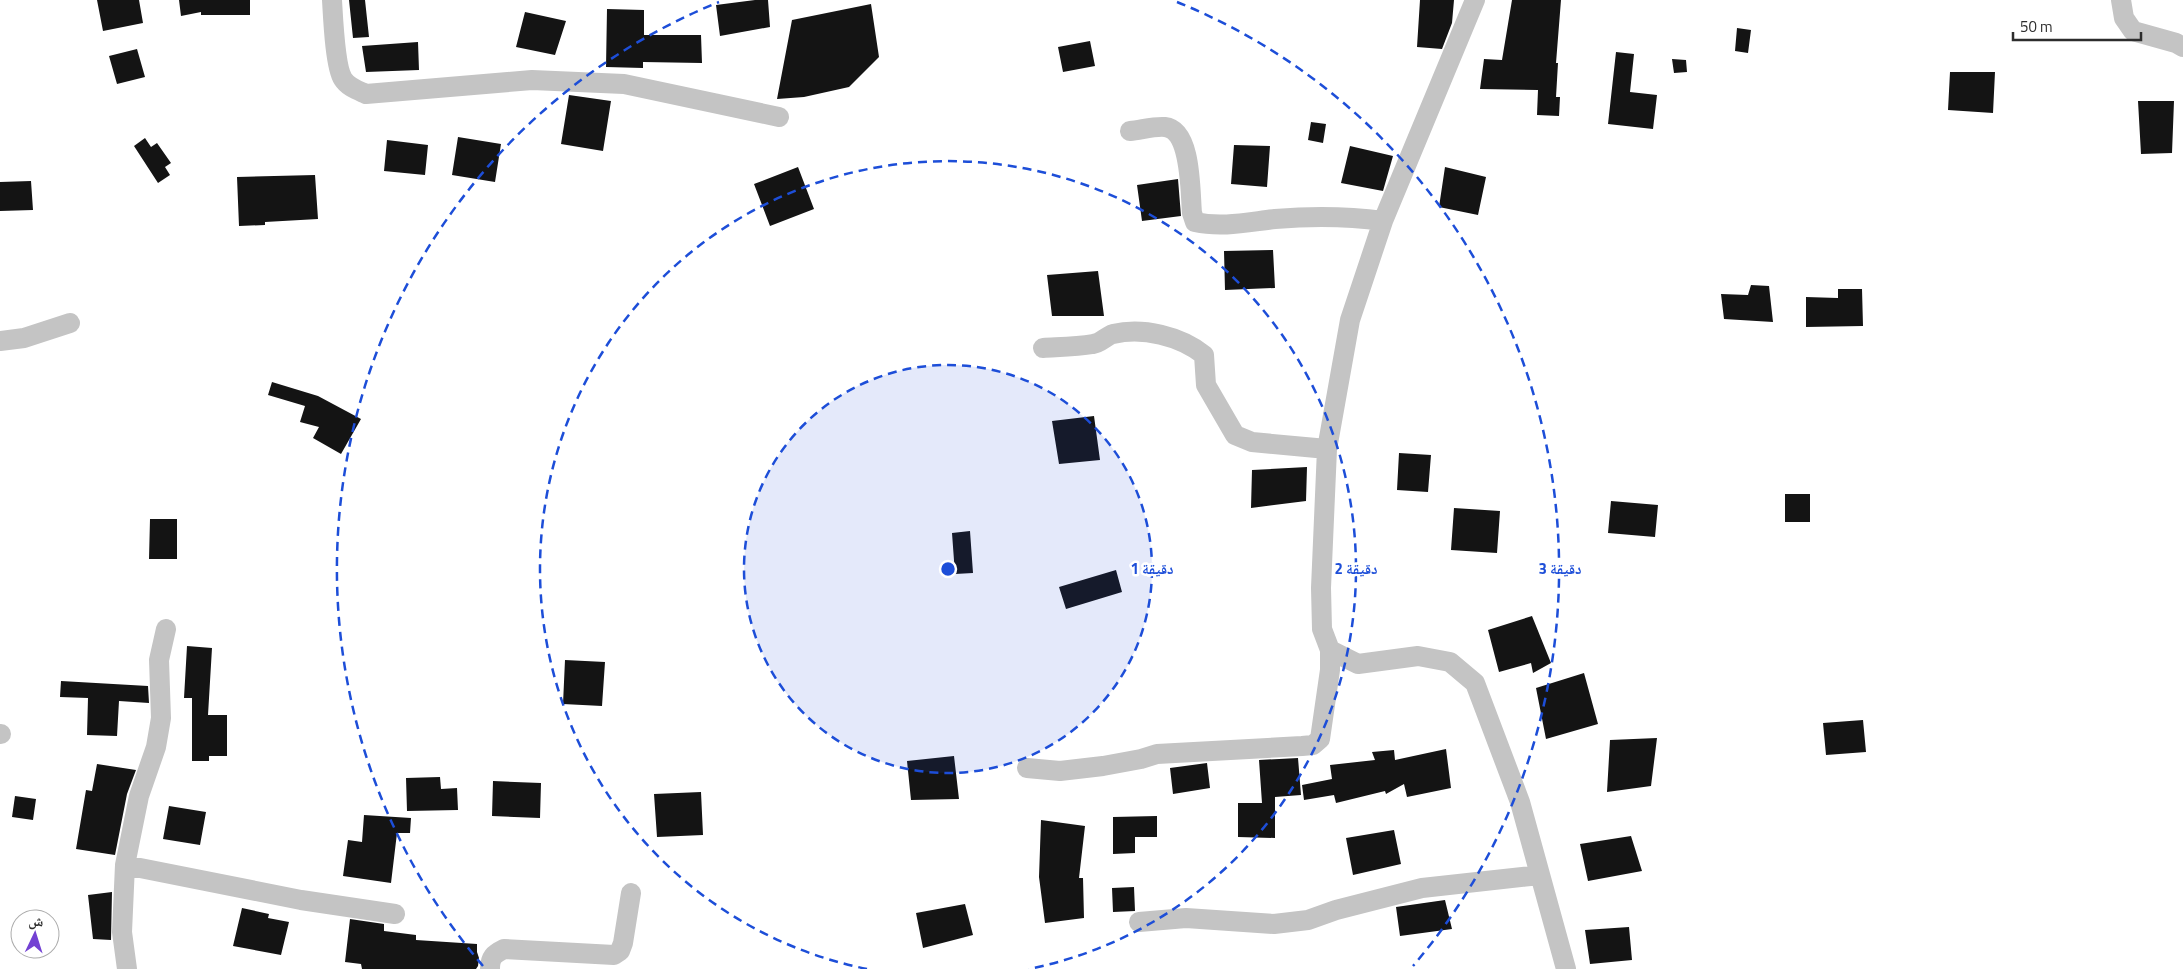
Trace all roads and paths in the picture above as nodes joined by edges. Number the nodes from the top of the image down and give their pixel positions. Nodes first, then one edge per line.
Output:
1 (332, 0) edge
2 (1475, 0) edge
3 (2121, 0) edge
4 (2183, 47) edge
5 (779, 117) dead end
6 (1130, 131) dead end
7 (1383, 221) junction
8 (70, 323) dead end
9 (0, 341) edge
10 (1043, 348) dead end
11 (1327, 449) junction
12 (166, 629) dead end
13 (1330, 650) junction
14 (1027, 768) dead end
15 (125, 865) junction
16 (1540, 875) junction
17 (631, 893) dead end
18 (396, 914) dead end
19 (1139, 922) dead end
20 (127, 969) edge
21 (490, 969) edge
22 (1566, 969) edge

1 - 5 street
2 - 7 street
3 - 4 street
6 - 7 street
7 - 11 street
8 - 9 street
10 - 11 street
11 - 13 street
12 - 15 street
13 - 14 street
13 - 16 street
15 - 18 street
15 - 20 street
16 - 19 street
16 - 22 street
17 - 21 street

